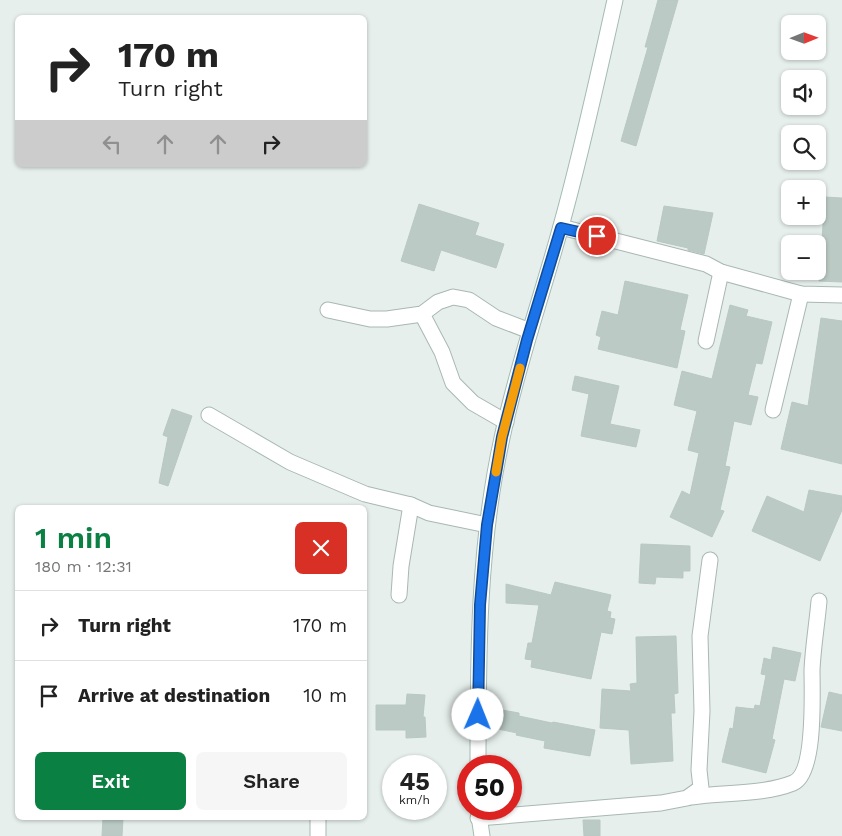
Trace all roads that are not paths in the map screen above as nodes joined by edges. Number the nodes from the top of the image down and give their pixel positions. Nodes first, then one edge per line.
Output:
1 (615, 0) edge
2 (561, 228) junction
3 (721, 272) junction
4 (801, 294) junction
5 (842, 295) edge
6 (328, 310) dead end
7 (422, 314) junction
8 (530, 331) junction
9 (706, 341) dead end
10 (774, 410) dead end
11 (209, 415) dead end
12 (506, 422) junction
13 (411, 505) junction
14 (487, 525) junction
15 (710, 560) dead end
16 (399, 595) dead end
17 (819, 601) dead end
18 (478, 755) edge
19 (687, 798) junction
20 (522, 811) edge
21 (318, 820) edge
22 (479, 820) edge
23 (318, 836) edge
24 (482, 836) edge

1 - 2 street
2 - 3 street
2 - 8 street
3 - 4 street
3 - 9 street
4 - 5 street
4 - 10 street
6 - 7 street
7 - 8 street
7 - 12 street
8 - 12 street
11 - 13 street
12 - 14 street
13 - 14 street
13 - 16 street
14 - 18 street
15 - 19 street
17 - 19 street
19 - 20 street
21 - 23 street
22 - 24 street

